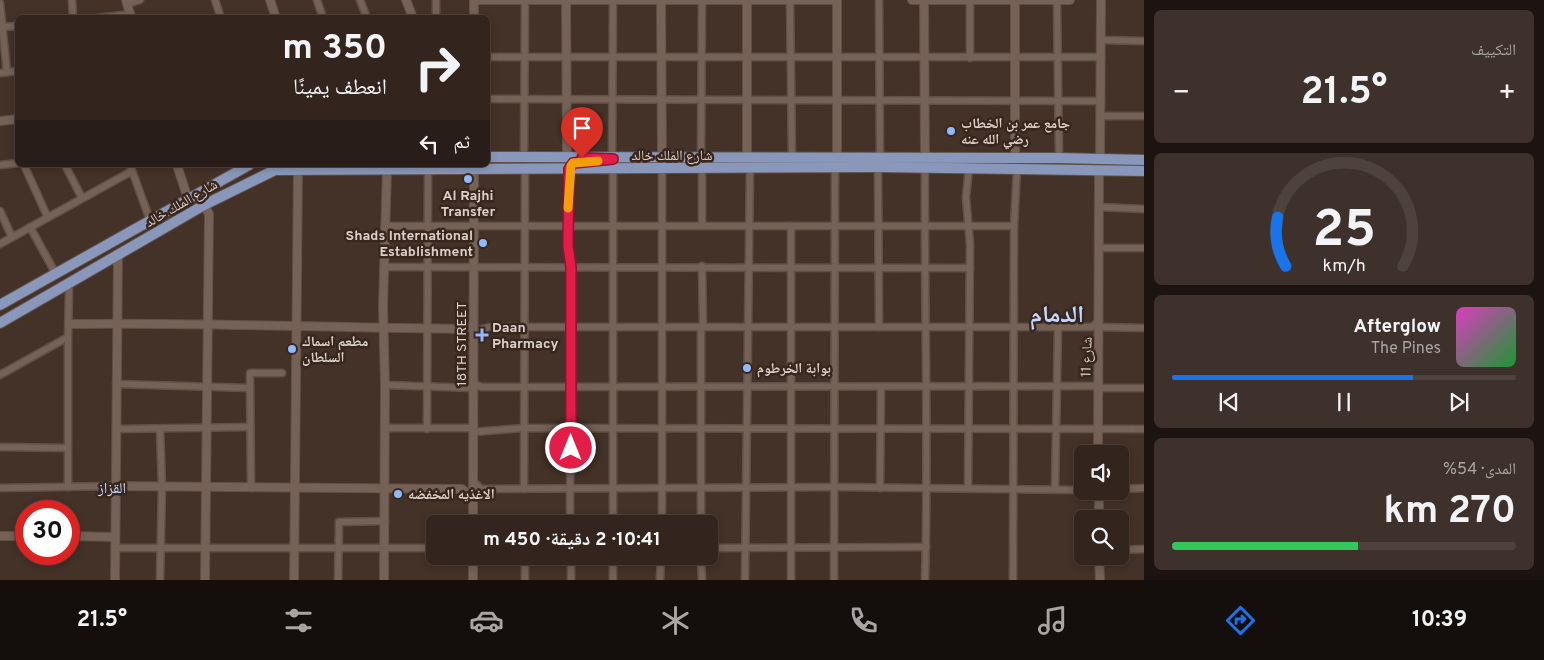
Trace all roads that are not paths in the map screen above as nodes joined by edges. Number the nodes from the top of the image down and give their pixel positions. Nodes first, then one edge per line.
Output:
1 (72, 0) edge
2 (140, 0) edge
3 (215, 0) edge
4 (270, 0) edge
5 (317, 0) edge
6 (360, 0) edge
7 (406, 0) edge
8 (436, 0) edge
9 (474, 0) edge
10 (524, 0) edge
11 (566, 0) edge
12 (661, 0) edge
13 (700, 0) edge
14 (747, 0) edge
15 (790, 0) edge
16 (836, 0) edge
17 (879, 0) edge
18 (912, 0) edge
19 (924, 0) edge
20 (970, 0) edge
21 (1015, 0) edge
22 (1057, 0) edge
23 (1070, 0) edge
24 (1101, 0) edge
25 (613, 1) edge
26 (0, 2) edge
27 (127, 2) edge
28 (74, 15) edge
29 (131, 15) edge
30 (220, 15) edge
31 (275, 15) edge
32 (322, 15) edge
33 (366, 15) edge
34 (412, 15) edge
35 (436, 15) edge
36 (474, 15) edge
37 (15, 26) edge
38 (2, 27) junction
39 (1101, 40) junction
40 (1144, 42) edge
41 (490, 57) edge
42 (525, 57) junction
43 (837, 57) junction
44 (881, 57) junction
45 (924, 57) junction
46 (1101, 57) junction
47 (566, 58) junction
48 (613, 58) junction
49 (661, 58) junction
50 (702, 58) junction
51 (747, 58) junction
52 (791, 58) junction
53 (970, 58) junction
54 (1015, 58) junction
55 (1057, 58) junction
56 (3, 72) edge
57 (747, 98) junction
58 (566, 99) junction
59 (701, 99) junction
60 (791, 99) junction
61 (880, 99) junction
62 (490, 100) edge
63 (525, 100) junction
64 (612, 100) junction
65 (661, 100) junction
66 (837, 100) junction
67 (924, 100) junction
68 (1015, 101) junction
69 (1058, 101) junction
70 (1101, 101) junction
71 (1101, 116) junction
72 (1144, 116) edge
73 (15, 119) edge
74 (0, 121) edge
75 (490, 157) edge
76 (792, 158) junction
77 (1058, 158) junction
78 (1100, 159) junction
79 (1144, 160) edge
80 (15, 163) edge
81 (525, 163) junction
82 (702, 163) junction
83 (749, 163) junction
84 (836, 163) junction
85 (879, 163) junction
86 (925, 163) junction
87 (1016, 163) junction
88 (0, 164) edge
89 (568, 164) junction
90 (613, 164) junction
91 (662, 164) junction
92 (490, 166) edge
93 (25, 167) edge
94 (67, 167) edge
95 (178, 167) edge
96 (245, 167) edge
97 (474, 167) edge
98 (131, 168) edge
99 (969, 168) junction
100 (298, 170) junction
101 (387, 170) junction
102 (428, 170) junction
103 (1099, 171) junction
104 (1144, 171) edge
105 (82, 198) junction
106 (188, 199) junction
107 (204, 204) junction
108 (1099, 207) junction
109 (1144, 209) edge
110 (0, 211) edge
111 (48, 218) junction
112 (150, 220) junction
113 (474, 224) junction
114 (836, 225) junction
115 (925, 225) junction
116 (385, 226) junction
117 (429, 226) junction
118 (524, 226) junction
119 (568, 226) junction
120 (613, 226) junction
121 (661, 226) junction
122 (702, 226) junction
123 (750, 226) junction
124 (791, 226) junction
125 (968, 226) junction
126 (1014, 226) junction
127 (30, 227) junction
128 (879, 227) junction
129 (12, 237) junction
130 (0, 244) edge
131 (1098, 248) junction
132 (1144, 248) edge
133 (118, 256) junction
134 (612, 266) junction
135 (661, 266) junction
136 (702, 266) junction
137 (385, 267) junction
138 (428, 267) junction
139 (474, 267) junction
140 (524, 267) junction
141 (571, 267) junction
142 (750, 267) junction
143 (790, 267) junction
144 (880, 267) junction
145 (924, 267) junction
146 (836, 268) junction
147 (970, 268) junction
148 (56, 274) junction
149 (66, 286) junction
150 (0, 305) edge
151 (0, 323) edge
152 (209, 323) junction
153 (1099, 323) junction
154 (69, 324) junction
155 (116, 324) junction
156 (473, 324) junction
157 (295, 325) junction
158 (524, 327) junction
159 (572, 327) junction
160 (612, 327) junction
161 (661, 327) junction
162 (702, 327) junction
163 (750, 327) junction
164 (791, 327) junction
165 (835, 327) junction
166 (879, 327) junction
167 (926, 327) junction
168 (1058, 327) junction
169 (969, 328) junction
170 (1014, 328) junction
171 (1144, 328) edge
172 (384, 329) junction
173 (427, 329) junction
174 (68, 337) junction
175 (474, 337) junction
176 (282, 373) dead end
177 (0, 375) edge
178 (116, 384) junction
179 (385, 385) junction
180 (428, 386) junction
181 (474, 386) junction
182 (524, 386) junction
183 (571, 386) junction
184 (612, 386) junction
185 (1058, 386) junction
186 (206, 387) junction
187 (661, 387) junction
188 (702, 387) junction
189 (749, 387) junction
190 (881, 387) junction
191 (926, 387) junction
192 (969, 387) junction
193 (1015, 387) junction
194 (1097, 387) junction
195 (250, 388) junction
196 (791, 388) junction
197 (835, 388) junction
198 (1144, 388) edge
199 (250, 427) junction
200 (385, 428) junction
201 (524, 428) junction
202 (661, 428) junction
203 (702, 428) junction
204 (791, 428) junction
205 (835, 428) junction
206 (880, 428) junction
207 (925, 428) junction
208 (969, 428) junction
209 (1056, 428) junction
210 (116, 429) junction
211 (160, 429) junction
212 (206, 429) junction
213 (427, 429) junction
214 (571, 429) junction
215 (612, 429) junction
216 (748, 429) junction
217 (1014, 429) junction
218 (1098, 429) junction
219 (1144, 429) edge
220 (473, 430) junction
221 (1098, 445) edge
222 (0, 447) edge
223 (68, 448) junction
224 (473, 481) junction
225 (115, 486) junction
226 (162, 486) junction
227 (702, 487) junction
228 (836, 487) junction
229 (0, 488) edge
230 (68, 488) junction
231 (208, 488) junction
232 (251, 488) junction
233 (294, 488) junction
234 (570, 488) junction
235 (612, 488) junction
236 (662, 488) junction
237 (748, 488) junction
238 (790, 488) junction
239 (880, 488) junction
240 (927, 488) junction
241 (968, 488) junction
242 (1012, 488) junction
243 (1144, 488) edge
244 (384, 489) junction
245 (524, 489) junction
246 (1055, 489) junction
247 (1129, 489) edge
248 (1074, 490) edge
249 (473, 498) junction
250 (473, 515) edge
251 (570, 515) edge
252 (613, 515) edge
253 (662, 515) edge
254 (701, 515) edge
255 (384, 521) junction
256 (0, 536) edge
257 (15, 536) edge
258 (80, 536) edge
259 (115, 537) junction
260 (835, 547) junction
261 (926, 547) junction
262 (115, 548) junction
263 (160, 548) junction
264 (206, 548) junction
265 (294, 548) junction
266 (338, 548) junction
267 (384, 548) junction
268 (426, 548) edge
269 (718, 548) edge
270 (746, 548) junction
271 (791, 548) junction
272 (1144, 549) edge
273 (1129, 550) edge
274 (473, 565) edge
275 (525, 565) edge
276 (571, 565) edge
277 (613, 565) edge
278 (661, 565) edge
279 (701, 565) edge
280 (1099, 565) edge
281 (115, 580) edge
282 (160, 580) edge
283 (205, 580) edge
284 (294, 580) edge
285 (338, 580) edge
286 (384, 580) edge
287 (473, 580) edge
288 (525, 580) edge
289 (571, 580) edge
290 (613, 580) edge
291 (660, 580) edge
292 (702, 580) edge
293 (745, 580) edge
294 (791, 580) edge
295 (834, 580) edge
296 (925, 580) edge
297 (1014, 580) edge
298 (1100, 580) edge

1 - 28 street
2 - 27 street
3 - 30 street
4 - 31 street
5 - 32 street
6 - 33 street
7 - 34 street
8 - 35 street
9 - 10 street
9 - 36 street
10 - 11 street
10 - 42 street
11 - 25 street
11 - 47 street
12 - 13 street
12 - 25 street
12 - 49 street
13 - 14 street
13 - 50 street
14 - 15 street
14 - 51 street
15 - 16 street
15 - 52 street
16 - 43 street
17 - 44 street
18 - 19 street
19 - 20 street
19 - 45 street
20 - 21 street
20 - 53 street
21 - 22 street
21 - 54 street
22 - 23 street
22 - 55 street
24 - 39 street
25 - 48 street
26 - 38 street
27 - 29 street
37 - 38 street
38 - 56 street
39 - 40 street
39 - 46 street
41 - 42 street
42 - 47 street
42 - 63 street
43 - 44 street
43 - 52 street
43 - 66 street
44 - 45 street
44 - 61 street
45 - 53 street
45 - 67 street
46 - 55 street
46 - 70 street
47 - 48 street
47 - 58 street
48 - 49 street
48 - 64 street
49 - 50 street
49 - 65 street
50 - 51 street
50 - 59 street
51 - 52 street
51 - 57 street
52 - 60 street
53 - 54 street
54 - 55 street
54 - 68 street
55 - 69 street
57 - 59 street
57 - 60 street
57 - 83 street
58 - 63 street
58 - 64 street
58 - 89 street
59 - 65 street
59 - 82 street
60 - 66 street
60 - 76 street
61 - 66 street
61 - 67 street
61 - 85 street
62 - 63 street
63 - 81 street
64 - 65 street
64 - 90 street
65 - 91 street
66 - 84 street
67 - 68 street
67 - 86 street
68 - 69 street
68 - 87 street
69 - 70 street
69 - 77 street
70 - 71 street
71 - 72 street
71 - 78 street
73 - 74 street
75 - 81 main road, شارع الملك خالد
76 - 83 main road, شارع الملك خالد
76 - 84 main road, شارع الملك خالد
77 - 78 main road, شارع الملك خالد
77 - 87 main road, شارع الملك خالد
78 - 79 main road, شارع الملك خالد
78 - 103 main road
80 - 88 street
81 - 89 main road, شارع الملك خالد
81 - 92 main road, شارع الملك خالد
81 - 118 street
82 - 83 main road, شارع الملك خالد
82 - 91 main road, شارع الملك خالد
82 - 122 street
83 - 84 main road, شارع الملك خالد
83 - 123 street
84 - 85 main road, شارع الملك خالد
84 - 114 street
85 - 86 main road, شارع الملك خالد
85 - 128 street
86 - 87 main road, شارع الملك خالد
86 - 99 main road, شارع الملك خالد
86 - 115 street
87 - 99 main road, شارع الملك خالد
87 - 103 main road, شارع الملك خالد
87 - 126 street
89 - 90 main road, شارع الملك خالد
89 - 119 street
90 - 91 main road, شارع الملك خالد
90 - 120 street
91 - 121 street
93 - 111 street
94 - 105 street
95 - 106 street
96 - 106 main road, شارع الملك خالد
97 - 102 main road, شارع الملك خالد
97 - 113 street, 18TH STREET
98 - 105 street
98 - 112 street
99 - 125 street
100 - 101 main road, شارع الملك خالد
100 - 107 main road, شارع الملك خالد
100 - 157 street
101 - 102 main road, شارع الملك خالد
101 - 116 street
102 - 117 street
103 - 104 main road, شارع الملك خالد
103 - 108 street, شارع 11
105 - 111 street
106 - 112 main road, شارع الملك خالد
107 - 133 main road, شارع الملك خالد
107 - 152 street
108 - 109 street
108 - 131 street, شارع 11
110 - 129 street
111 - 127 street
112 - 148 main road, شارع الملك خالد
113 - 117 street
113 - 118 street
113 - 139 street, 18TH STREET
114 - 124 street
114 - 128 street
114 - 146 street
115 - 125 street
115 - 128 street
115 - 145 street
116 - 117 street
116 - 137 street
117 - 138 street
118 - 119 street
118 - 140 street
119 - 120 street
119 - 141 street
120 - 121 street
120 - 134 street
121 - 122 street
121 - 135 street
122 - 123 street
123 - 124 street
123 - 142 street
124 - 143 street
125 - 126 street
125 - 147 street
126 - 170 street
127 - 129 street
127 - 148 street
128 - 144 street
129 - 130 street
131 - 132 street
131 - 153 street, شارع 11
133 - 149 main road, شارع الملك خالد
133 - 155 street
134 - 135 street
134 - 141 street
134 - 160 street
135 - 136 street
135 - 161 street
136 - 142 street
136 - 162 street
137 - 138 street
137 - 172 street
138 - 139 street
138 - 173 street
139 - 140 street
139 - 156 street, 18TH STREET
140 - 141 street
140 - 158 street
141 - 159 street
142 - 143 street
142 - 163 street
143 - 146 street
143 - 164 street
144 - 145 street
144 - 146 street
144 - 166 street
145 - 147 street
145 - 167 street
146 - 165 street
147 - 169 street
148 - 150 main road, شارع الملك خالد
149 - 151 main road, شارع الملك خالد
149 - 154 street
152 - 155 street
152 - 157 street
152 - 186 street
153 - 168 street
153 - 171 street
153 - 194 street, شارع 11
154 - 155 street
154 - 174 street
155 - 178 street
156 - 173 street
156 - 175 street, 18TH STREET
157 - 172 street
157 - 233 street
158 - 159 street
158 - 175 street
158 - 182 street
159 - 160 street
159 - 183 street
160 - 161 street
160 - 184 street
161 - 162 street
161 - 187 street
162 - 163 street
162 - 188 street
163 - 164 street
163 - 189 street
164 - 165 street
164 - 196 street
165 - 166 street
165 - 197 street
166 - 167 street
167 - 169 street
167 - 191 street
168 - 170 street
168 - 185 street
169 - 170 street
169 - 192 street
170 - 193 street
172 - 173 street
172 - 179 street
173 - 180 street
174 - 177 street
174 - 223 street
175 - 181 street, 18TH STREET
176 - 195 street
178 - 186 street
178 - 210 street
179 - 180 street
179 - 200 street
180 - 181 street
180 - 213 street
181 - 182 street
181 - 220 street, 18TH STREET
182 - 183 street
182 - 201 street
183 - 184 street
183 - 214 street
184 - 187 street
184 - 215 street
185 - 193 street
185 - 194 street
185 - 209 street
186 - 195 street
186 - 212 street
187 - 188 street
187 - 202 street
188 - 189 street
188 - 203 street
189 - 196 street
189 - 216 street
190 - 191 street
190 - 197 street
190 - 206 street
191 - 192 street
191 - 207 street
192 - 193 street
192 - 208 street
193 - 217 street
194 - 198 street
194 - 218 street, شارع 11
195 - 199 street
196 - 197 street
196 - 204 street
197 - 205 street
199 - 212 street
199 - 232 street
200 - 213 street
200 - 244 street
201 - 214 street
201 - 220 street
201 - 245 street
202 - 203 street
202 - 215 street
202 - 236 street
203 - 216 street
203 - 227 street
204 - 205 street
204 - 216 street
204 - 238 street
205 - 206 street
205 - 228 street
206 - 207 street
206 - 239 street
207 - 208 street
207 - 240 street
208 - 217 street
208 - 241 street
209 - 217 street
209 - 218 street
209 - 246 street
210 - 211 street
210 - 225 street
211 - 212 street
211 - 226 street
212 - 231 street
213 - 220 street
214 - 215 street
214 - 234 street
215 - 235 street
216 - 237 street
217 - 242 street
218 - 219 street
218 - 221 street, شارع 11
220 - 224 street, 18TH STREET
222 - 223 street
223 - 230 street
224 - 245 street
224 - 249 street, 18TH STREET
225 - 226 street
225 - 230 street
225 - 259 street
226 - 231 street
226 - 263 street
227 - 236 street
227 - 237 street
227 - 254 street
228 - 238 street
228 - 239 street
228 - 260 street
229 - 230 street
231 - 232 street
231 - 264 street
232 - 233 street
233 - 244 street
233 - 265 street
234 - 235 street
234 - 245 street
234 - 251 street
235 - 236 street
235 - 252 street
236 - 253 street
237 - 238 street
237 - 270 street
238 - 271 street
239 - 240 street
240 - 241 street
240 - 261 street
241 - 242 street
242 - 246 street
242 - 297 street
243 - 247 street
244 - 249 street
244 - 255 street
246 - 248 street
249 - 250 street, 18TH STREET
255 - 266 street
255 - 267 street
256 - 257 street
258 - 259 street
259 - 262 street
260 - 261 street
260 - 271 street
260 - 295 street
261 - 296 street
262 - 263 street
262 - 281 street
263 - 264 street
263 - 282 street
264 - 265 street
264 - 283 street
265 - 266 street
265 - 284 street
266 - 267 street
266 - 285 street
267 - 268 street
267 - 286 street
269 - 270 street
270 - 271 street
270 - 293 street
271 - 294 street
272 - 273 street
274 - 287 street
275 - 288 street
276 - 289 street
277 - 290 street
278 - 291 street
279 - 292 street
280 - 298 street

